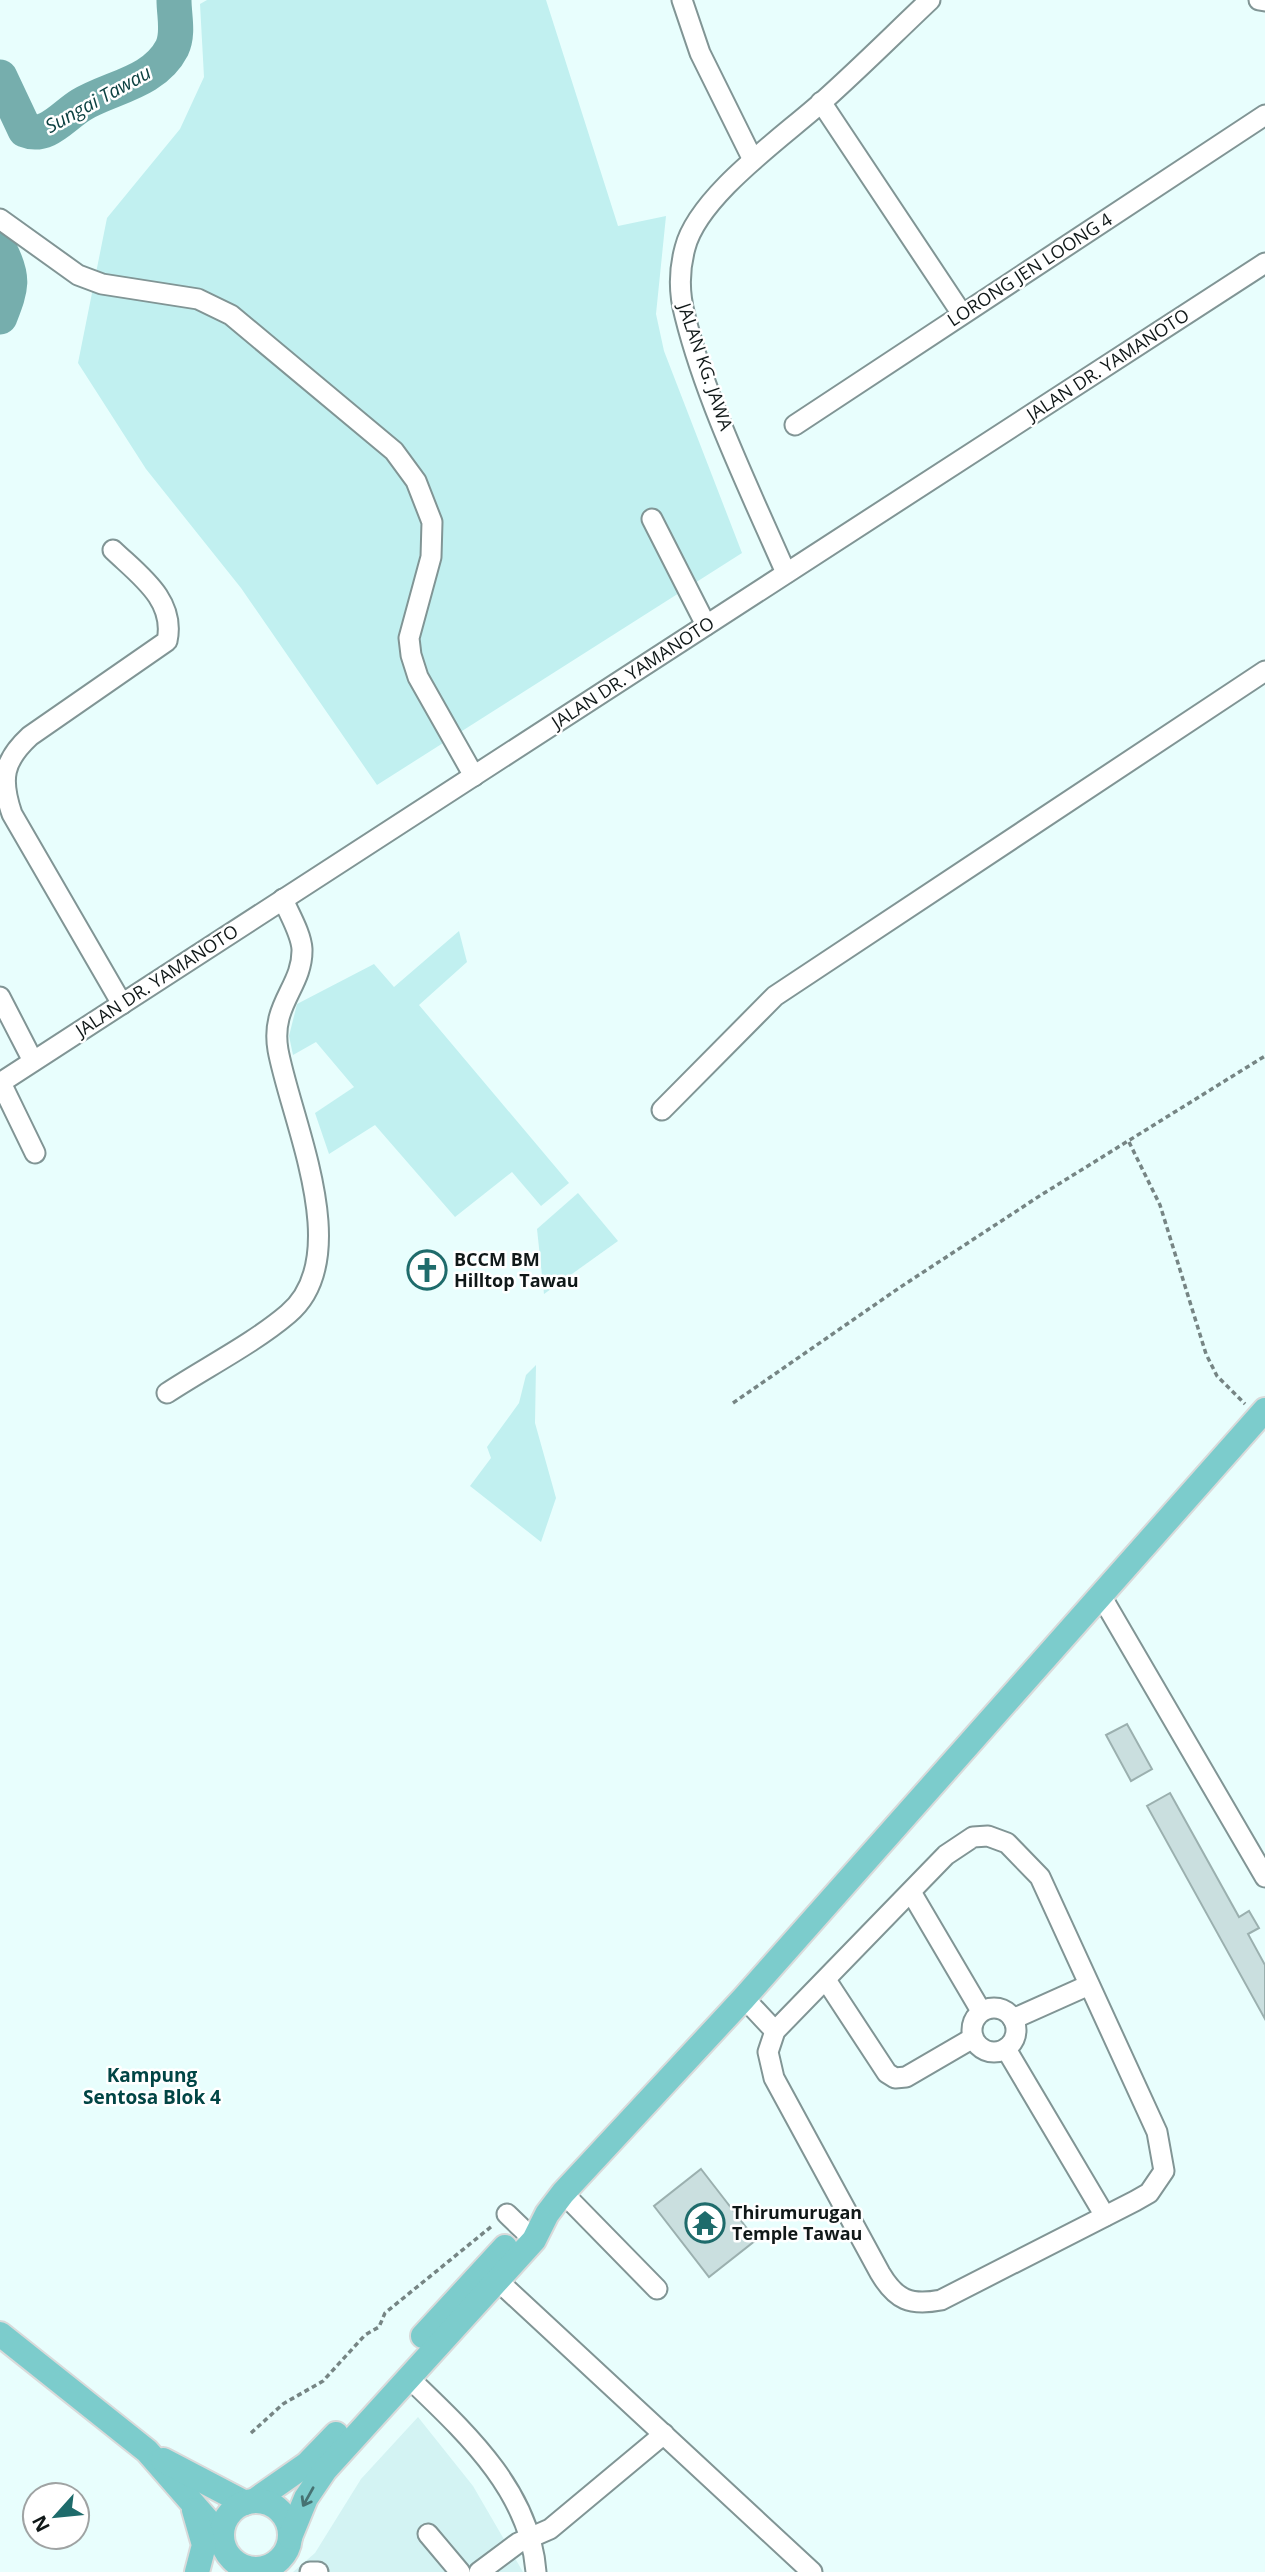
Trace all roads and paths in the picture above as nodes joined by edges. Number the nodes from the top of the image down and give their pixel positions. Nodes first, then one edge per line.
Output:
1 (682, 0) edge
2 (930, 0) edge
3 (1259, 0) edge
4 (1265, 1) edge
5 (821, 102) junction
6 (1265, 115) edge
7 (753, 160) junction
8 (0, 219) edge
9 (1265, 263) edge
10 (962, 314) junction
11 (795, 425) dead end
12 (652, 519) dead end
13 (113, 550) dead end
14 (786, 573) junction
15 (706, 625) junction
16 (1265, 671) edge
17 (474, 776) junction
18 (283, 899) junction
19 (0, 997) edge
20 (122, 1004) junction
21 (1265, 1056) edge
22 (33, 1062) junction
23 (0, 1083) edge
24 (662, 1110) dead end
25 (1129, 1142) junction
26 (35, 1153) dead end
27 (167, 1393) dead end
28 (733, 1403) dead end
29 (1262, 1414) edge
30 (1100, 1594) junction
31 (1265, 1877) edge
32 (911, 1892) junction
33 (826, 1980) junction
34 (1089, 1985) junction
35 (744, 1998) junction
36 (981, 2011) junction
37 (1013, 2019) junction
38 (775, 2031) junction
39 (973, 2038) junction
40 (1006, 2049) junction
41 (563, 2193) junction
42 (1105, 2216) junction
43 (522, 2228) junction
44 (496, 2279) junction
45 (657, 2289) dead end
46 (0, 2334) edge
47 (408, 2377) junction
48 (251, 2433) dead end
49 (664, 2434) junction
50 (147, 2452) junction
51 (186, 2494) junction
52 (250, 2502) junction
53 (428, 2533) dead end
54 (290, 2537) junction
55 (530, 2538) junction
56 (221, 2553) edge
57 (254, 2571) edge
58 (197, 2572) edge
59 (310, 2572) edge
60 (317, 2572) edge
61 (460, 2572) edge
62 (480, 2572) edge
63 (536, 2572) edge
64 (812, 2572) edge

1 - 7 street
2 - 5 street, JALAN KG. JAWA
3 - 4 street
5 - 7 street, JALAN KG. JAWA
5 - 10 street
6 - 10 street, LORONG JEN LOONG 4
7 - 14 street, JALAN KG. JAWA
8 - 17 street
9 - 14 street, JALAN DR. YAMANOTO
10 - 11 street, LORONG JEN LOONG 4
12 - 15 street
13 - 20 street
14 - 15 street, JALAN DR. YAMANOTO
15 - 17 street, JALAN DR. YAMANOTO
16 - 24 street
17 - 18 street, JALAN DR. YAMANOTO
18 - 20 street, JALAN DR. YAMANOTO
18 - 27 street
19 - 22 street
20 - 22 street, JALAN DR. YAMANOTO
21 - 25 path
22 - 23 street, JALAN DR. YAMANOTO
23 - 26 street
25 - 28 path
25 - 29 path
29 - 30 main road
30 - 31 street
30 - 35 main road
32 - 33 street
32 - 34 street
32 - 36 street
33 - 38 street
33 - 39 street
34 - 37 street
34 - 42 street
35 - 38 street
35 - 41 main road
36 - 37 street
36 - 39 street
37 - 40 street
38 - 42 street
39 - 40 street
40 - 42 street
41 - 43 main road
41 - 45 street
43 - 44 main road
43 - 48 path
43 - 52 main road
44 - 47 main road
44 - 49 street
46 - 50 main road
47 -> 54 main road
47 - 55 street
49 - 55 street
49 - 64 street
50 - 51 main road
50 - 52 main road
51 - 56 main road
51 - 58 main road
52 - 54 main road
52 - 56 main road
53 - 61 street
54 - 57 main road
55 - 62 street
55 - 63 street
56 - 57 main road
59 - 60 street

